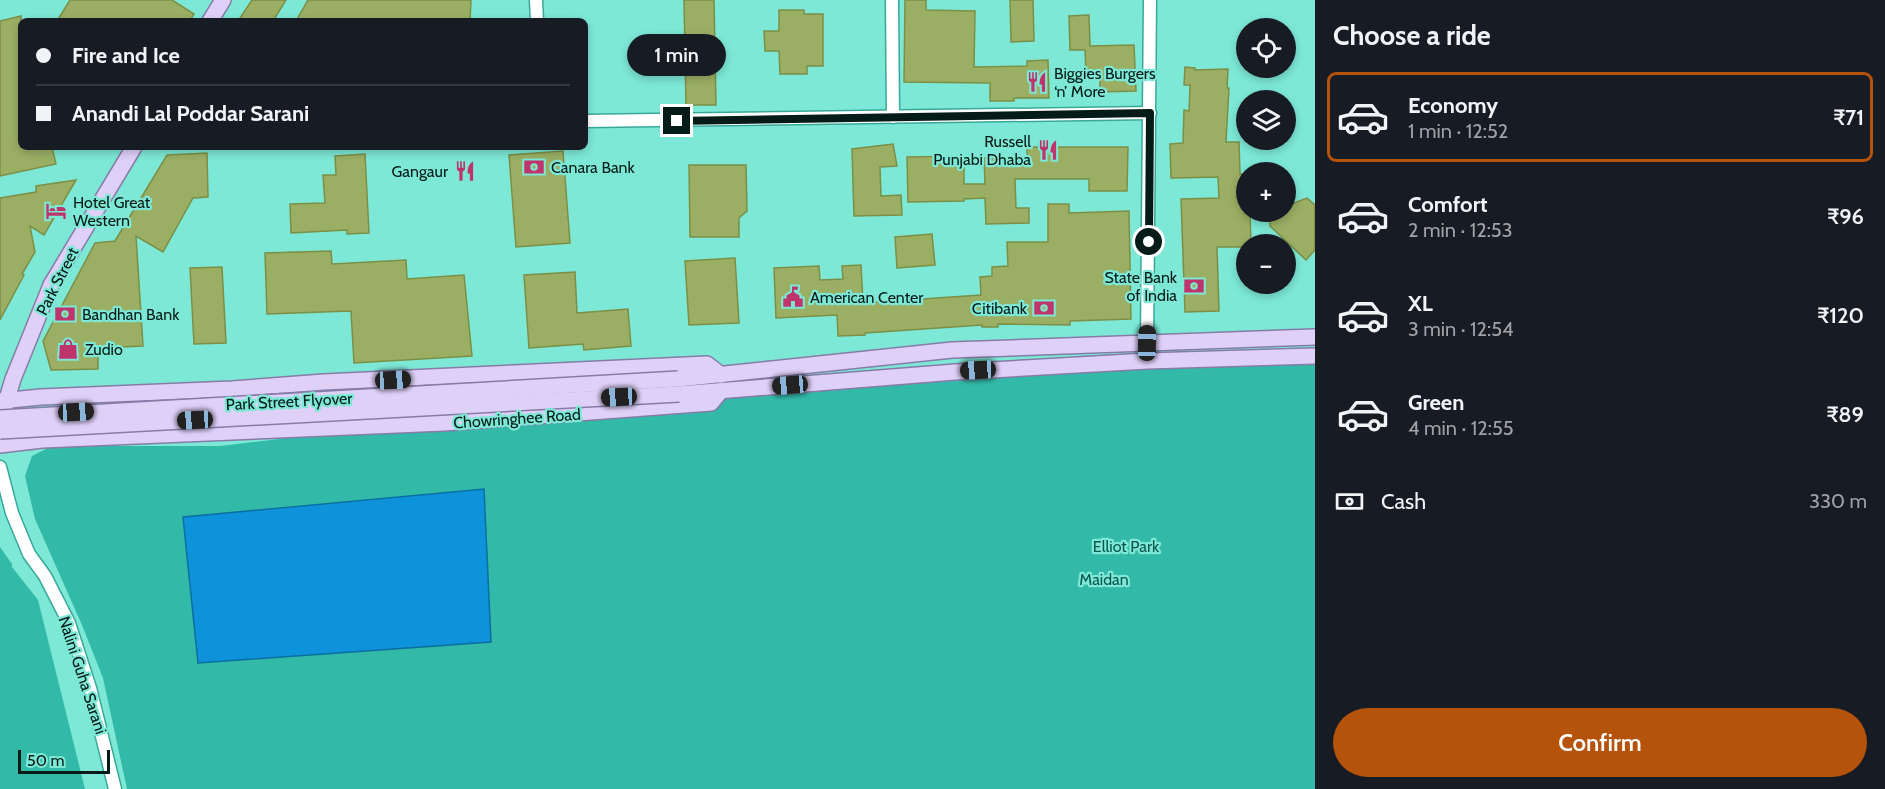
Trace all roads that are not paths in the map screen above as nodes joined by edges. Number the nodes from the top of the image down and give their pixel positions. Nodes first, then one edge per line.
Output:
1 (223, 0) edge
2 (536, 0) edge
3 (892, 0) edge
4 (1150, 0) edge
5 (212, 18) edge
6 (537, 18) edge
7 (1150, 113) junction
8 (893, 117) junction
9 (588, 122) edge
10 (132, 150) edge
11 (1315, 337) edge
12 (1147, 343) junction
13 (1116, 344) junction
14 (1315, 356) edge
15 (1116, 363) junction
16 (721, 375) junction
17 (324, 382) junction
18 (679, 386) junction
19 (721, 391) junction
20 (3, 400) edge
21 (0, 418) edge
22 (0, 424) edge
23 (323, 428) junction
24 (0, 431) edge
25 (0, 445) edge
26 (0, 467) edge
27 (115, 789) edge

1 - 5 main road
2 - 6 street
3 - 8 street
4 - 7 street
7 - 8 street
7 - 12 street
8 - 9 street
10 - 20 main road, Park Street
11 - 12 main road
12 - 13 main road
13 - 15 main road
13 - 16 main road
14 - 15 main road, Chowringhee Road
15 - 19 main road, Chowringhee Road
16 - 17 main road
16 - 18 main road, Park Street Flyover
17 - 20 main road
17 - 23 main road
18 - 19 main road, Park Street Flyover
18 - 21 main road, Park Street Flyover, bridge
18 - 24 main road, Park Street Flyover, bridge
19 - 23 main road, Chowringhee Road
20 - 22 main road, Park Street
23 - 25 main road, Chowringhee Road
26 - 27 street, Nalini Guha Sarani

